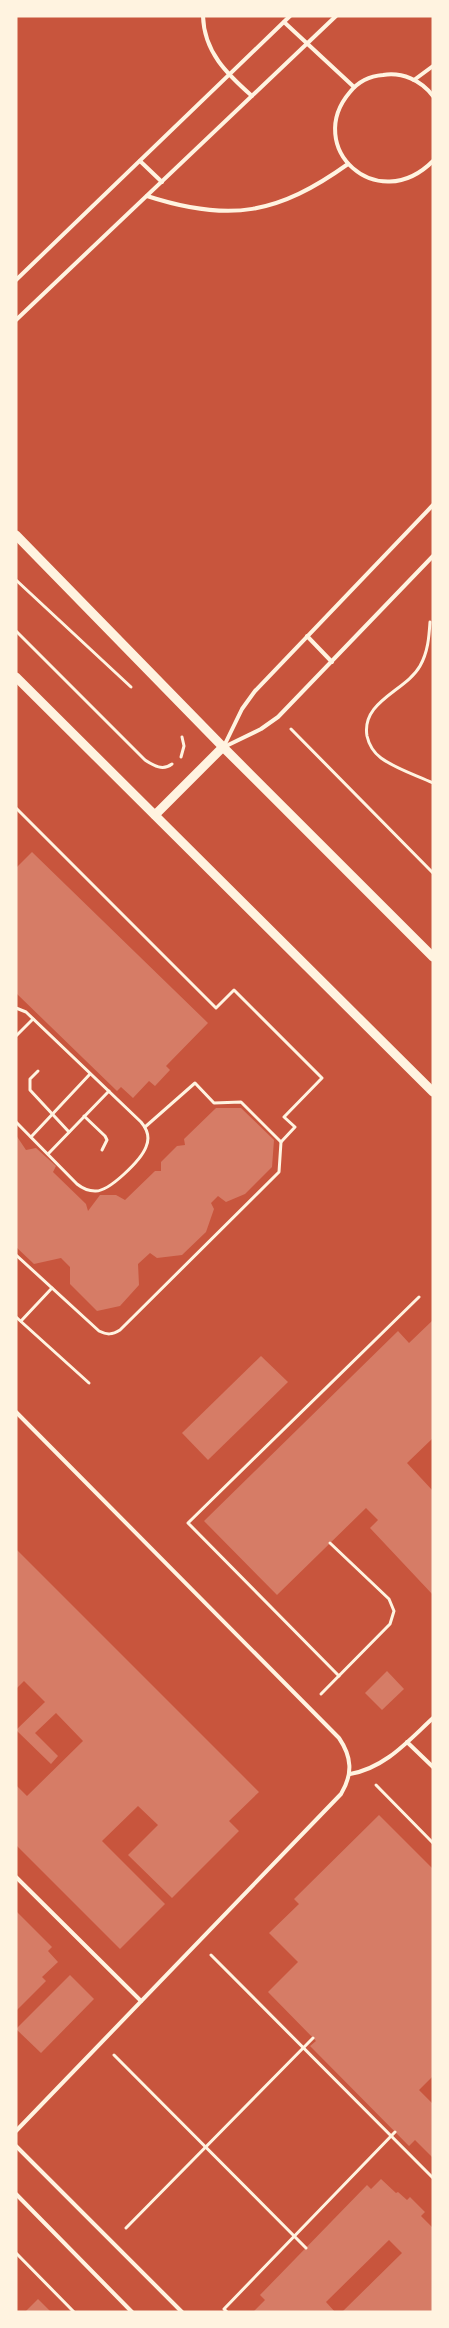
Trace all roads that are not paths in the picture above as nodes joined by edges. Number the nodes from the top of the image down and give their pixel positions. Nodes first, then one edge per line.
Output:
1 (203, 16) edge
2 (290, 16) edge
3 (336, 16) edge
4 (284, 22) junction
5 (307, 44) junction
6 (433, 66) edge
7 (228, 75) junction
8 (414, 80) junction
9 (354, 87) junction
10 (252, 96) junction
11 (433, 96) edge
12 (140, 161) junction
13 (433, 161) edge
14 (348, 164) junction
15 (162, 182) junction
16 (147, 196) junction
17 (16, 280) edge
18 (16, 320) edge
19 (433, 506) edge
20 (16, 535) edge
21 (433, 556) edge
22 (307, 636) junction
23 (332, 662) junction
24 (16, 677) edge
25 (223, 748) junction
26 (155, 816) junction
27 (433, 957) edge
28 (433, 1092) edge
29 (16, 1412) edge
30 (433, 1718) edge
31 (407, 1742) junction
32 (433, 1767) edge
33 (350, 1774) junction
34 (16, 1878) edge
35 (141, 2001) junction
36 (16, 2131) edge
37 (16, 2146) edge
38 (16, 2194) edge
39 (132, 2312) edge
40 (182, 2312) edge

1 - 7 lane
2 - 4 lane
3 - 5 lane
4 - 5 lane
4 - 7 lane
5 - 9 lane
5 - 10 lane
6 - 8 lane
7 - 10 lane
7 - 12 lane
8 - 9 lane
8 - 11 lane
9 - 14 lane
10 - 15 lane
12 - 15 lane
12 - 17 lane
13 - 14 lane
14 - 16 lane
15 - 16 lane
16 - 18 lane
19 - 22 lane
20 - 25 street
21 - 23 lane
22 - 23 lane
22 - 25 lane
23 - 25 lane
24 - 26 street
25 - 26 street
25 - 27 street
26 - 28 street
29 - 33 lane
30 - 31 lane
31 - 32 lane
31 - 33 lane
33 - 35 lane
34 - 35 lane
35 - 36 lane
37 - 40 lane
38 - 39 lane

